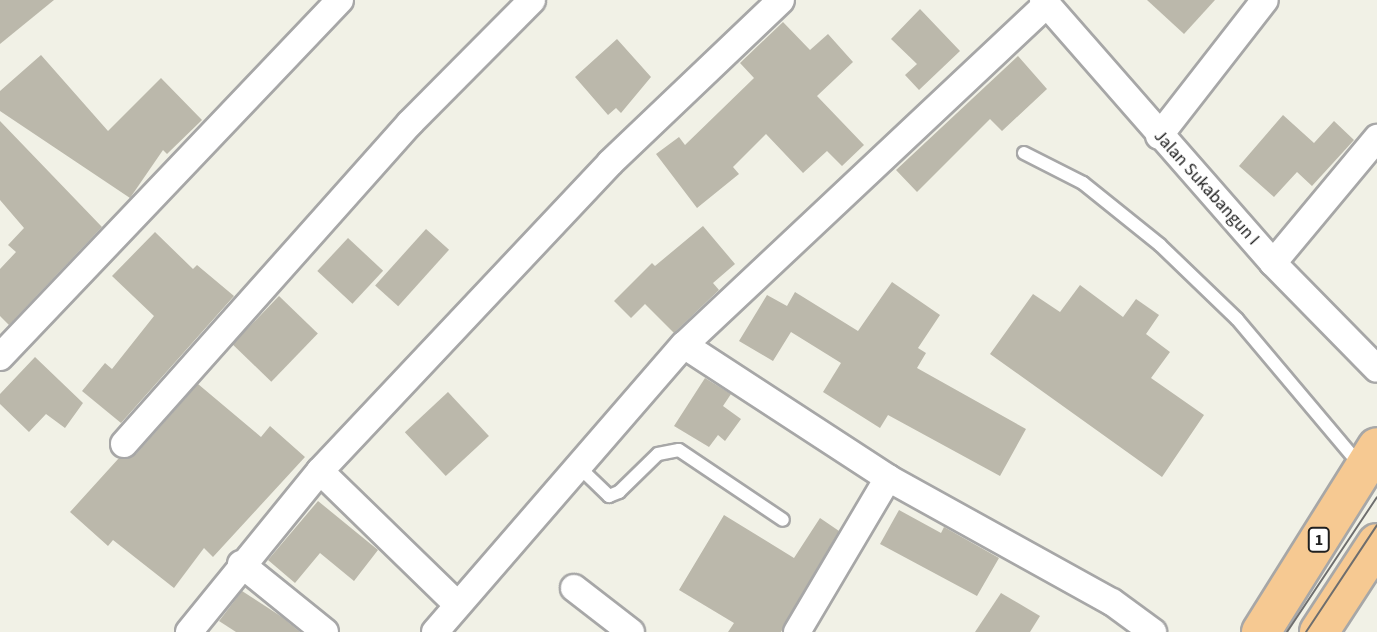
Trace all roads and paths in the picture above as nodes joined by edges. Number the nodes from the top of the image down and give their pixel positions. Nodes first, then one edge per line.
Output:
1 (340, 0) edge
2 (531, 0) edge
3 (781, 0) edge
4 (1265, 0) edge
5 (1045, 2) edge
6 (1159, 136) junction
7 (1377, 138) edge
8 (1024, 153) dead end
9 (1273, 263) junction
10 (684, 345) junction
11 (0, 357) edge
12 (1377, 369) edge
13 (124, 444) dead end
14 (1370, 458) edge
15 (579, 467) junction
16 (320, 471) junction
17 (888, 478) junction
18 (783, 520) dead end
19 (1377, 543) edge
20 (241, 564) junction
21 (573, 588) dead end
22 (458, 605) junction
23 (189, 632) edge
24 (325, 632) edge
25 (435, 632) edge
26 (631, 632) edge
27 (797, 632) edge
28 (1153, 632) edge
29 (1261, 632) edge
30 (1319, 632) edge

1 - 11 street
2 - 13 street
3 - 16 street
4 - 6 street
5 - 6 street, Jalan Sukabangun I
5 - 10 street
6 - 9 street, Jalan Sukabangun I
7 - 9 street
8 - 14 lane
9 - 12 street, Jalan Sukabangun I
10 - 15 street
10 - 17 street
14 - 29 highway, 1
15 - 18 lane
15 - 22 street
16 - 20 street
16 - 22 street
17 - 27 street
17 - 28 street
19 - 30 highway
20 - 23 street
20 - 24 street
21 - 26 street
22 - 25 street

